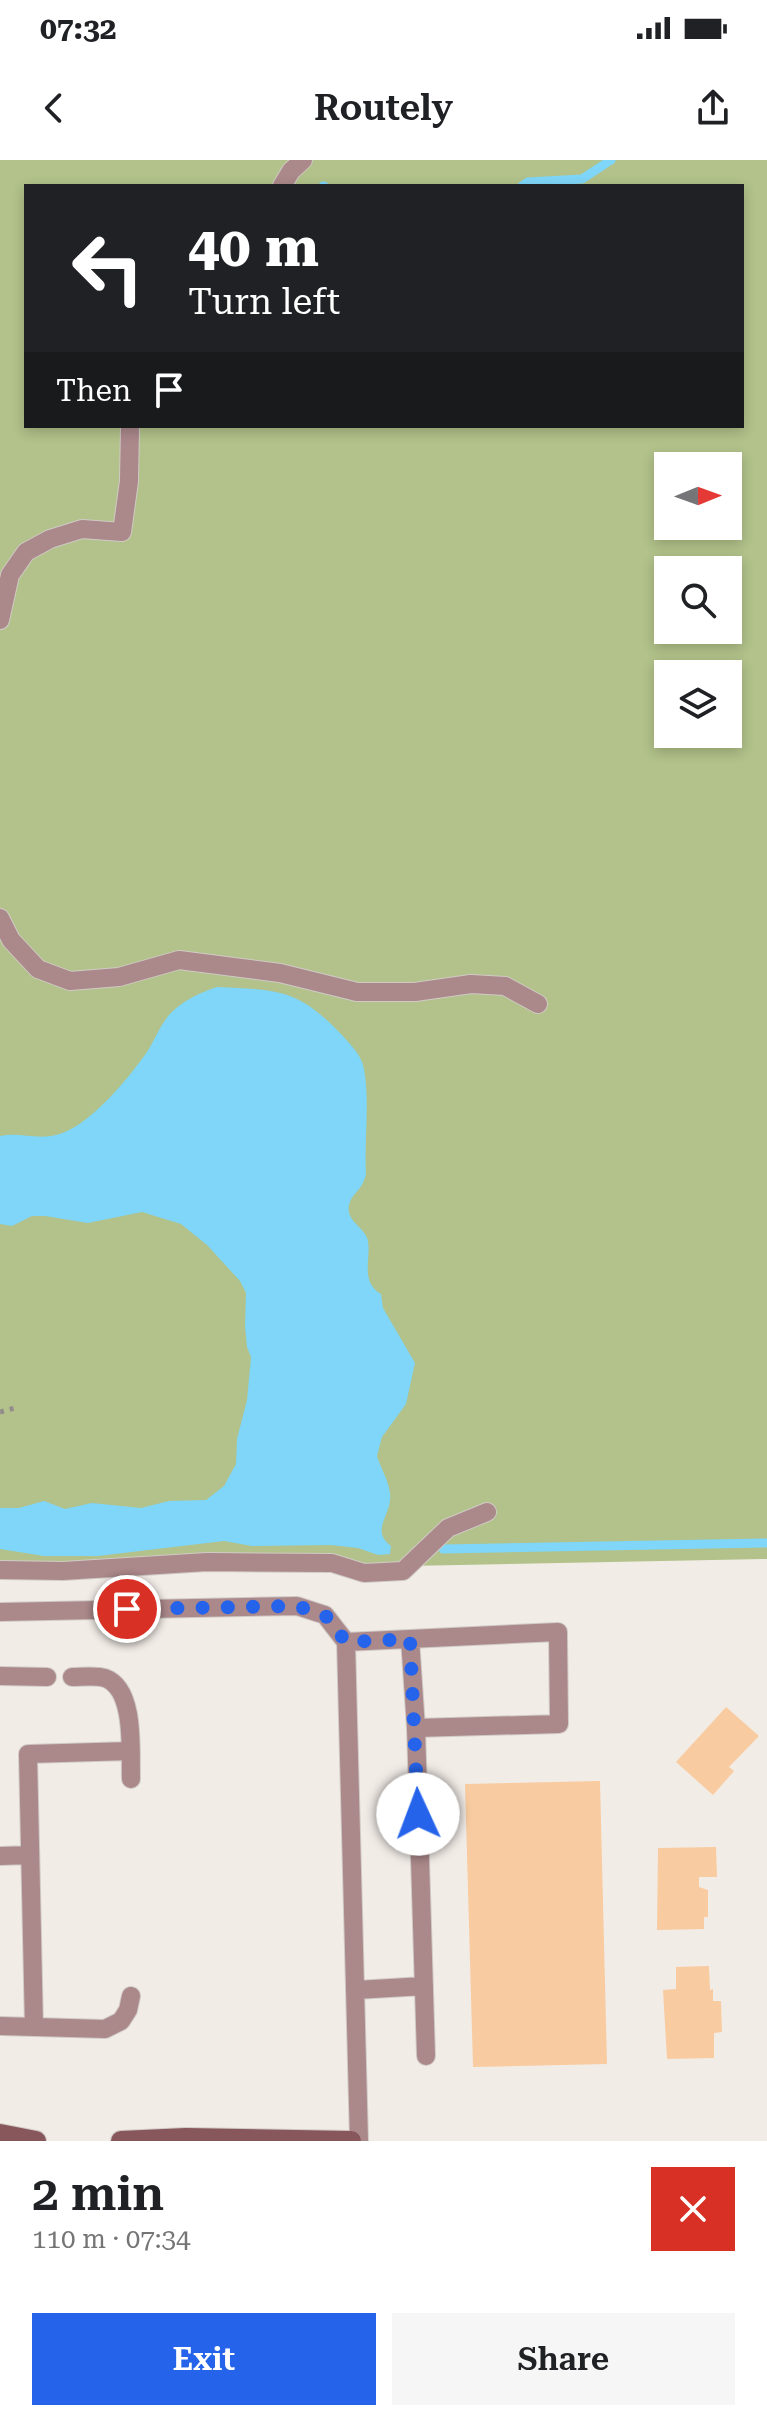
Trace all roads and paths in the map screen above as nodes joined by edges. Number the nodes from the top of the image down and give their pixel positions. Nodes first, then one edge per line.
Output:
1 (303, 160) edge
2 (283, 184) edge
3 (130, 428) edge
4 (0, 620) edge
5 (0, 918) edge
6 (538, 1004) dead end
7 (15, 1408) dead end
8 (0, 1412) edge
9 (487, 1512) dead end
10 (0, 1570) edge
11 (0, 1612) edge
12 (410, 1639) junction
13 (346, 1642) junction
14 (0, 1676) edge
15 (47, 1677) dead end
16 (72, 1677) dead end
17 (416, 1728) junction
18 (130, 1751) junction
19 (131, 1779) dead end
20 (30, 1855) junction
21 (0, 1856) edge
22 (424, 1986) junction
23 (356, 1990) junction
24 (131, 1996) dead end
25 (0, 2026) edge
26 (34, 2027) junction
27 (426, 2056) dead end
28 (0, 2134) edge
29 (36, 2141) edge
30 (121, 2141) edge
31 (351, 2141) edge
32 (359, 2141) edge

1 - 2 lane
3 - 4 lane
5 - 6 lane
7 - 8 path
9 - 10 lane
11 - 13 lane
12 - 13 lane
12 - 17 lane
12 - 17 lane
13 - 23 lane
14 - 15 lane
16 - 18 lane
17 - 22 lane
18 - 19 lane
18 - 20 lane
20 - 21 lane
20 - 26 lane
22 - 23 lane
22 - 27 lane
23 - 32 lane
24 - 26 lane
25 - 26 lane
28 - 29 main road
30 - 31 main road

